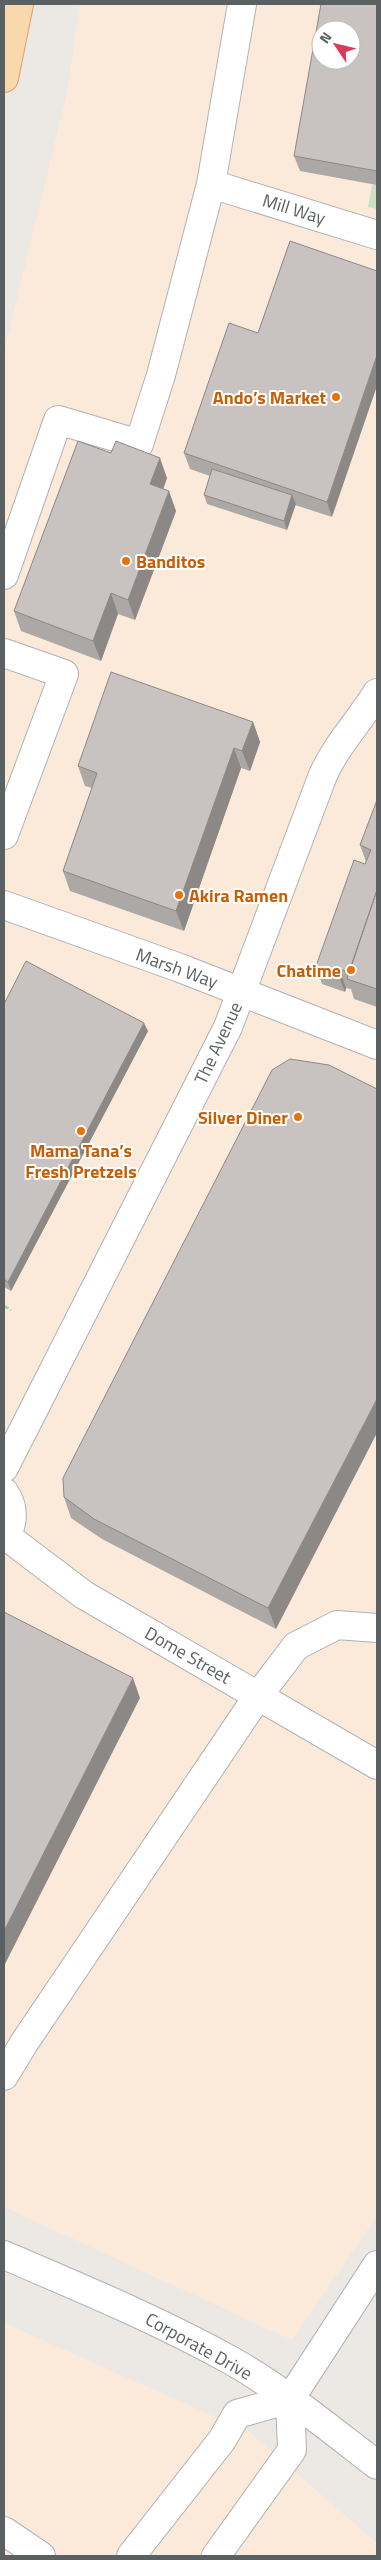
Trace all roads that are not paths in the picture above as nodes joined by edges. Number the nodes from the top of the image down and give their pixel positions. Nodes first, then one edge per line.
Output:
1 (19, 4) edge
2 (242, 4) edge
3 (4, 78) edge
4 (211, 184) junction
5 (377, 235) edge
6 (4, 575) edge
7 (4, 653) edge
8 (377, 694) edge
9 (4, 835) edge
10 (4, 905) edge
11 (242, 993) junction
12 (377, 1045) edge
13 (4, 1468) edge
14 (4, 1492) edge
15 (5, 1537) edge
16 (377, 1628) edge
17 (258, 1696) junction
18 (377, 1765) edge
19 (14, 2038) edge
20 (4, 2076) edge
21 (4, 2255) edge
22 (377, 2265) edge
23 (290, 2399) junction
24 (377, 2465) edge
25 (4, 2531) edge
26 (41, 2556) edge
27 (131, 2556) edge
28 (216, 2556) edge

1 - 3 main road
2 - 4 street
4 - 5 street, Mill Way
4 - 6 street
7 - 9 street
8 - 11 street, The Avenue
10 - 11 street, Marsh Way
11 - 12 street, Marsh Way
11 - 13 street, The Avenue
14 - 15 street
15 - 17 street, Dome Street
16 - 17 street
17 - 18 street, Dome Street
17 - 19 street
19 - 20 street
21 - 23 street, Corporate Drive
22 - 23 street
23 - 24 street, Corporate Drive
23 - 27 street
23 - 28 street
25 - 26 street

